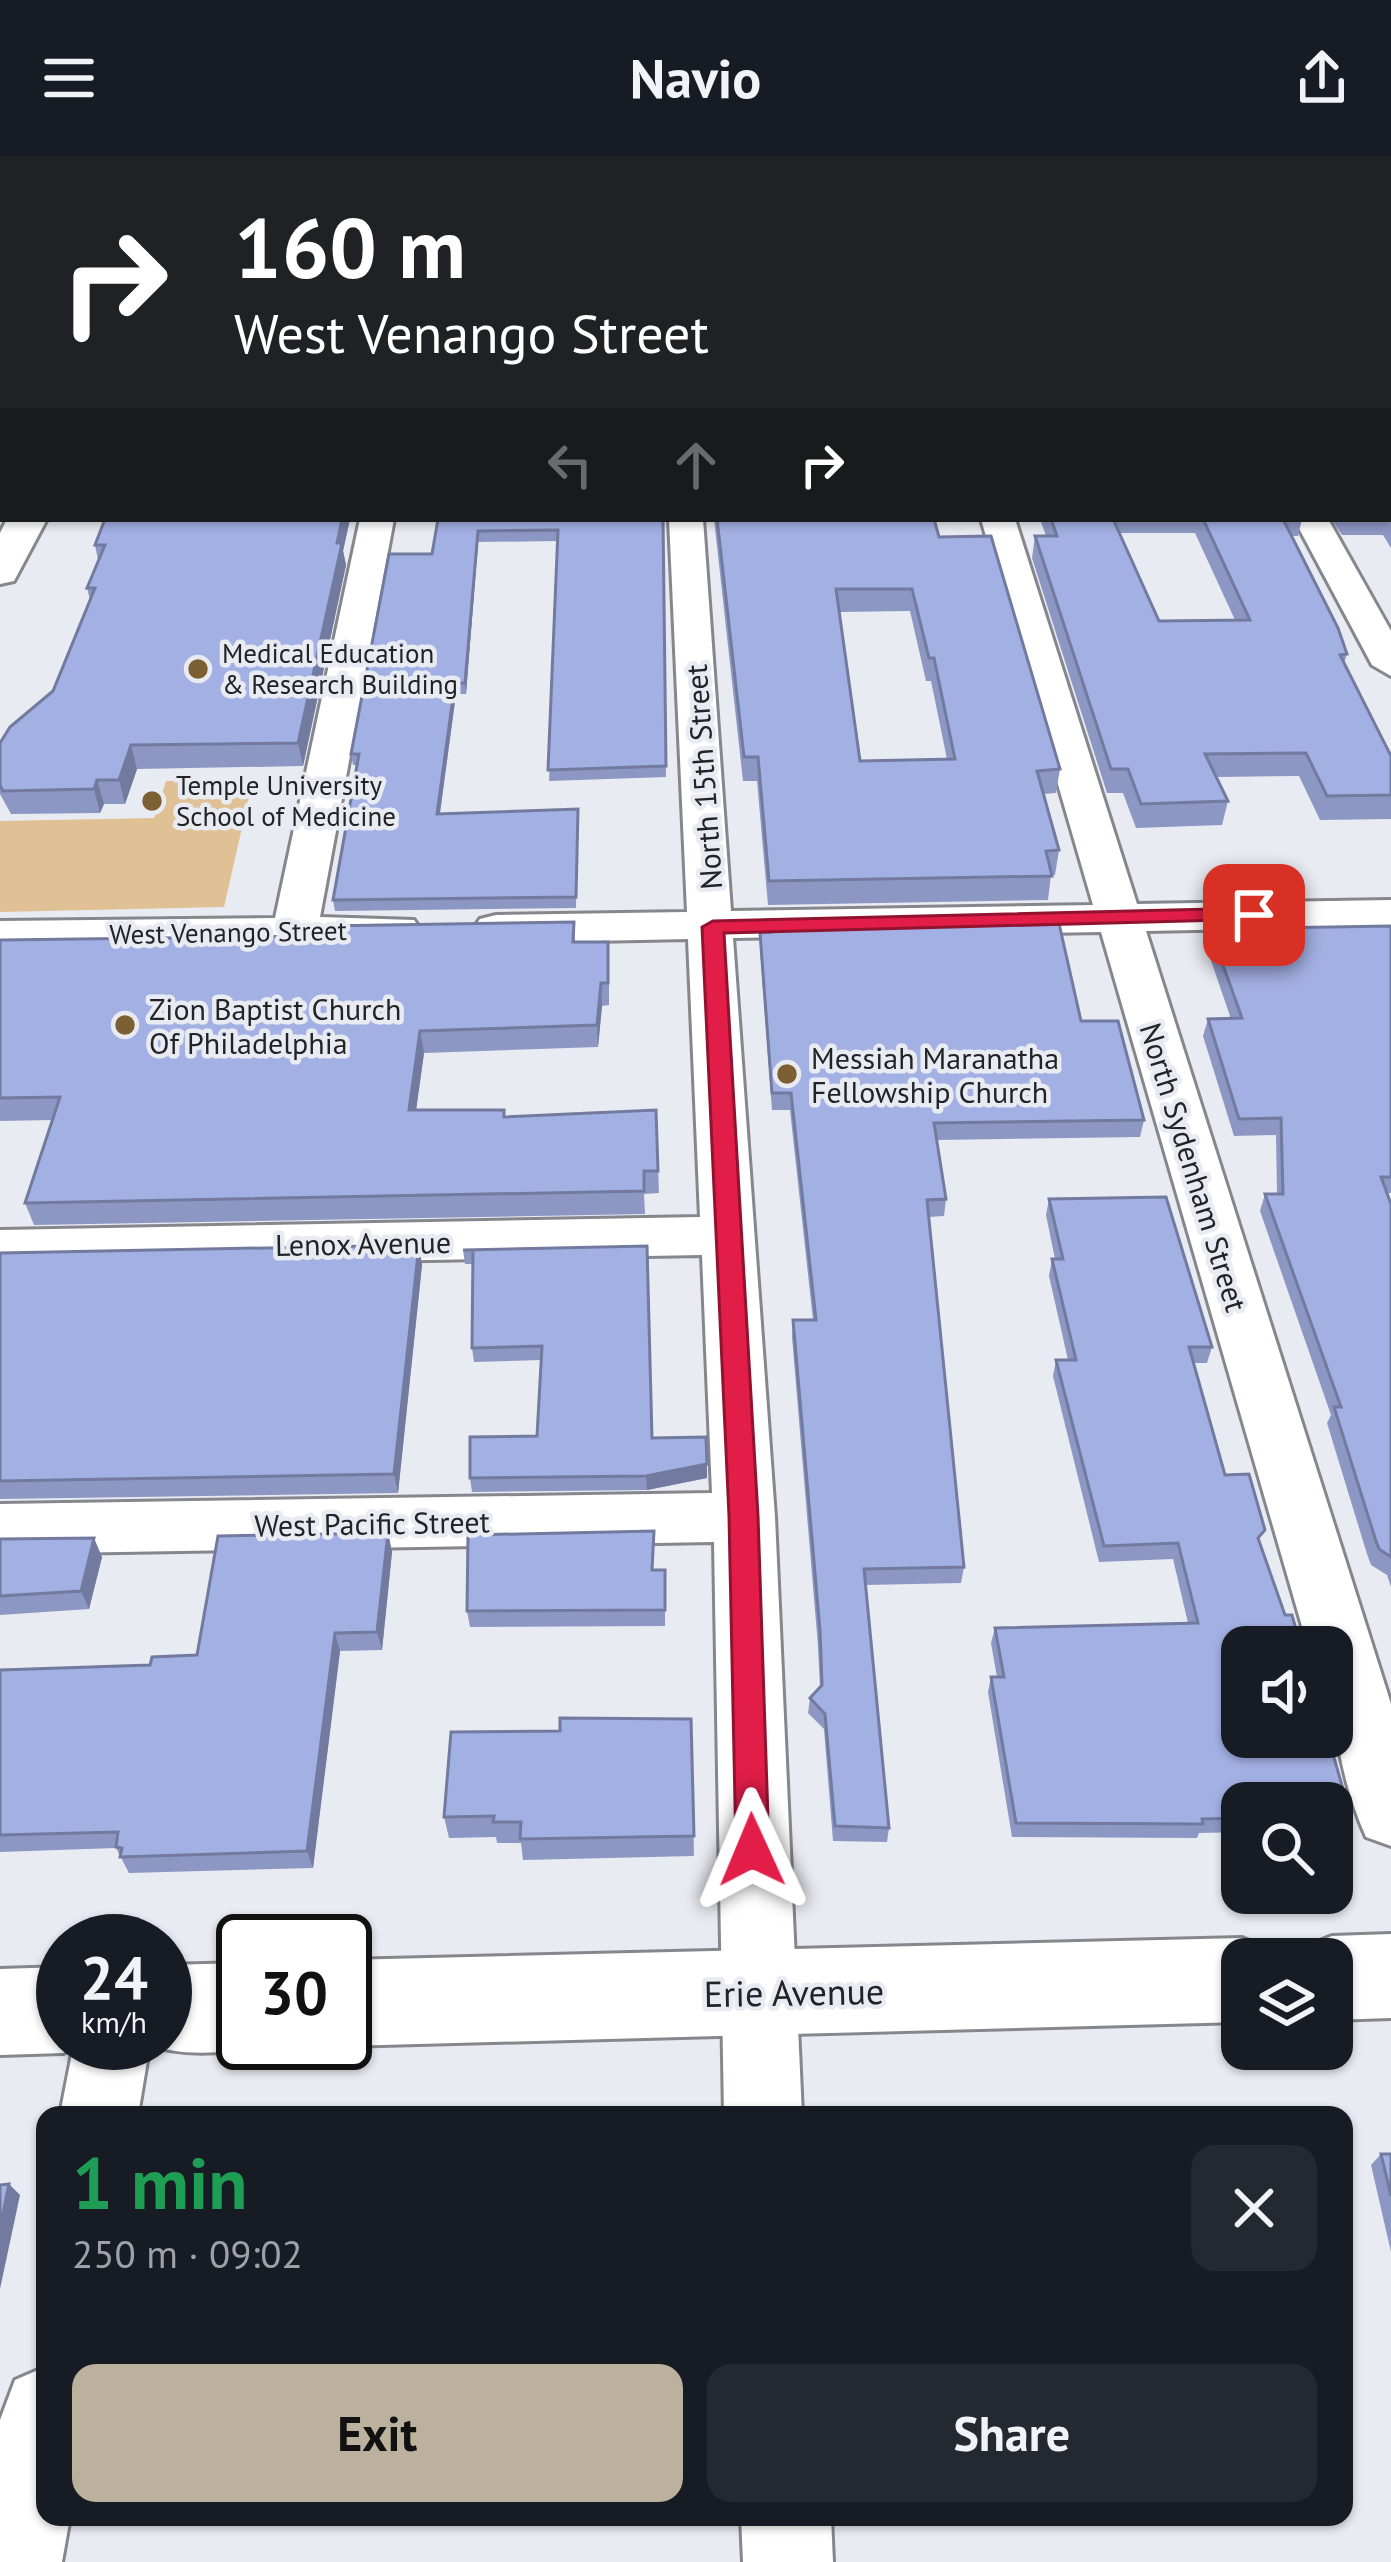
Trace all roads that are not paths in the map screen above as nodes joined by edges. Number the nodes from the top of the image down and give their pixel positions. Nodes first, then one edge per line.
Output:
1 (26, 522) edge
2 (376, 522) edge
3 (686, 522) edge
4 (999, 522) edge
5 (1313, 522) edge
6 (0, 572) edge
7 (1391, 664) edge
8 (1391, 913) edge
9 (1118, 916) junction
10 (713, 927) junction
11 (295, 931) junction
12 (0, 934) edge
13 (725, 1236) junction
14 (0, 1250) edge
15 (744, 1516) junction
16 (0, 1529) edge
17 (1391, 1814) edge
18 (1391, 1976) edge
19 (1353, 1977) edge
20 (1221, 1981) edge
21 (756, 1993) junction
22 (372, 2002) edge
23 (36, 2011) edge
24 (0, 2012) edge
25 (107, 2070) edge
26 (101, 2106) edge
27 (762, 2106) edge
28 (36, 2459) edge
29 (786, 2526) edge
30 (17, 2562) edge
31 (788, 2562) edge

1 - 6 main road
2 - 11 street
3 - 10 street, North 15th Street
4 - 9 street, North Sydenham Street
5 - 7 street
8 - 9 street, West Venango Street
9 - 10 street, West Venango Street
9 - 17 street, North Sydenham Street
10 - 11 street, West Venango Street
10 - 13 street, North 15th Street
11 - 12 street, West Venango Street
13 - 14 street, Lenox Avenue
13 - 15 street, North 15th Street
15 - 16 street, West Pacific Street
15 - 21 street, North 15th Street
18 - 19 main road
20 - 21 main road, Erie Avenue
21 - 22 main road, Erie Avenue
21 - 27 street, North 15th Street
23 - 24 main road
25 - 26 street
28 - 30 street
29 - 31 street

